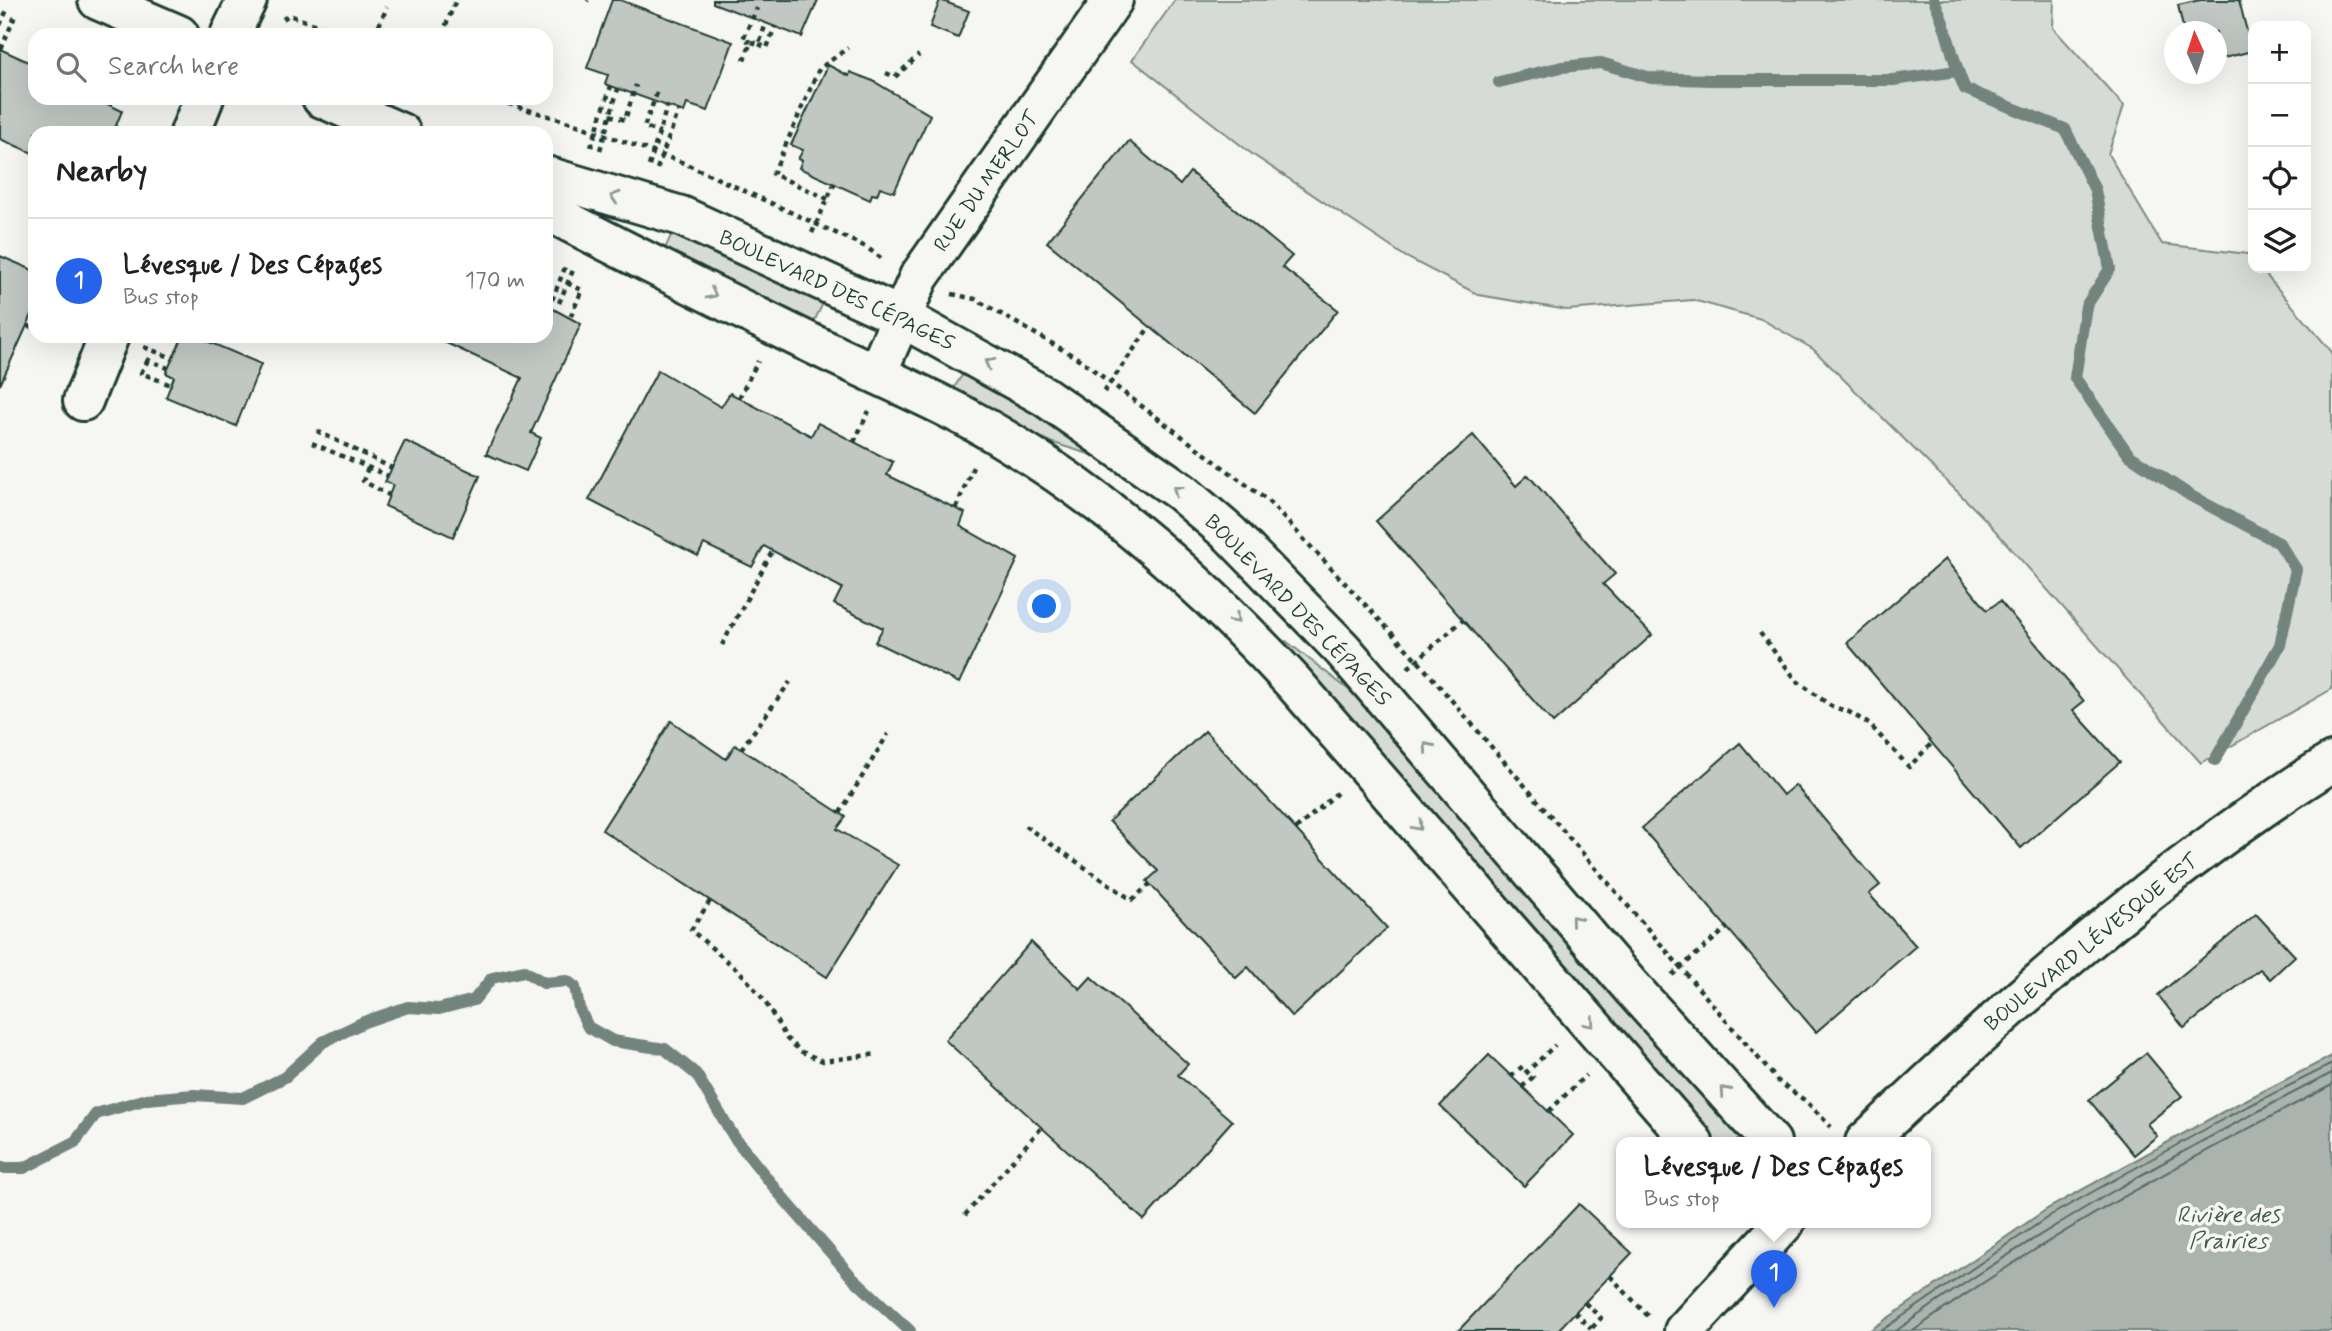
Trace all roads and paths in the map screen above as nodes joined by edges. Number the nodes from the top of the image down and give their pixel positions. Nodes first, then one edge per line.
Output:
1 (98, 0) edge
2 (247, 0) edge
3 (456, 0) edge
4 (1114, 0) edge
5 (387, 7) dead end
6 (757, 8) dead end
7 (7, 10) dead end
8 (16, 14) dead end
9 (289, 15) dead end
10 (766, 23) dead end
11 (0, 25) edge
12 (775, 26) dead end
13 (162, 28) edge
14 (233, 28) edge
15 (324, 28) edge
16 (378, 28) edge
17 (445, 28) edge
18 (751, 41) junction
19 (759, 44) junction
20 (848, 48) dead end
21 (1, 49) edge
22 (919, 55) dead end
23 (744, 60) dead end
24 (886, 73) dead end
25 (636, 85) dead end
26 (611, 86) dead end
27 (618, 89) dead end
28 (657, 93) dead end
29 (201, 105) edge
30 (338, 105) edge
31 (512, 105) edge
32 (667, 106) dead end
33 (679, 110) dead end
34 (610, 115) junction
35 (193, 126) edge
36 (385, 126) edge
37 (596, 131) junction
38 (660, 132) junction
39 (604, 134) junction
40 (591, 147) dead end
41 (600, 150) dead end
42 (654, 151) junction
43 (662, 155) junction
44 (649, 168) dead end
45 (656, 171) dead end
46 (553, 178) edge
47 (836, 180) dead end
48 (828, 198) junction
49 (553, 214) edge
50 (817, 224) junction
51 (810, 239) dead end
52 (883, 258) dead end
53 (568, 260) dead end
54 (576, 264) dead end
55 (567, 283) junction
56 (965, 297) dead end
57 (553, 298) edge
58 (559, 303) dead end
59 (901, 317) junction
60 (570, 318) dead end
61 (1150, 326) dead end
62 (121, 343) edge
63 (131, 343) edge
64 (762, 353) dead end
65 (140, 357) dead end
66 (173, 358) dead end
67 (148, 360) junction
68 (168, 368) dead end
69 (1111, 382) junction
70 (171, 385) dead end
71 (875, 388) junction
72 (1103, 393) dead end
73 (739, 398) dead end
74 (83, 401) dead end
75 (317, 431) dead end
76 (854, 442) dead end
77 (312, 443) dead end
78 (977, 459) dead end
79 (368, 468) junction
80 (392, 468) dead end
81 (388, 476) dead end
82 (390, 495) dead end
83 (956, 508) dead end
84 (773, 550) dead end
85 (1463, 620) dead end
86 (1760, 633) dead end
87 (722, 645) dead end
88 (1417, 660) junction
89 (1405, 671) dead end
90 (790, 682) dead end
91 (888, 734) dead end
92 (1932, 743) dead end
93 (741, 749) dead end
94 (2332, 762) edge
95 (1343, 788) dead end
96 (840, 813) dead end
97 (1025, 826) dead end
98 (1296, 829) dead end
99 (1150, 884) dead end
100 (710, 901) dead end
101 (1727, 928) dead end
102 (1681, 968) junction
103 (1668, 977) dead end
104 (1560, 1040) dead end
105 (878, 1054) dead end
106 (1527, 1072) junction
107 (1588, 1073) dead end
108 (1511, 1076) dead end
109 (1522, 1087) dead end
110 (1549, 1111) dead end
111 (1042, 1127) dead end
112 (1689, 1137) edge
113 (1766, 1137) edge
114 (1851, 1137) edge
115 (965, 1215) dead end
116 (1774, 1228) edge
117 (1610, 1276) dead end
118 (1585, 1303) dead end
119 (1575, 1312) dead end
120 (1649, 1316) dead end
121 (1592, 1330) edge
122 (1684, 1331) edge

1 - 13 street
2 - 14 street
3 - 17 path
4 - 59 street, RUE DU MERLOT
5 - 16 path
6 - 18 path
7 - 11 path
8 - 21 path
9 - 15 path
10 - 19 path
12 - 19 path
18 - 19 path
18 - 23 path
20 - 48 path
22 - 24 path
25 - 34 path
26 - 37 path
27 - 34 path
28 - 38 path
29 - 35 street
30 - 36 street
31 - 37 path
32 - 38 path
33 - 43 path
34 - 39 path
37 - 39 path
37 - 40 path
38 - 42 path
39 - 41 path
39 - 42 path
42 - 43 path
42 - 44 path
43 - 45 path
43 - 50 path
59 -> 46 street, BOULEVARD DES CÉPAGES
47 - 48 path
48 - 50 path
49 -> 71 street
50 - 51 path
50 - 52 path
53 - 57 path
54 - 55 path
55 - 58 path
55 - 60 path
56 - 69 path
59 - 71 street, RUE DU MERLOT
113 -> 59 street, BOULEVARD DES CÉPAGES
61 - 69 path
62 - 74 street
63 - 66 path
64 - 73 path
65 - 67 path
67 - 68 path
67 - 70 path
69 - 72 path
69 - 88 path
71 - 76 path
71 -> 112 street
75 - 80 path
77 - 79 path
78 - 83 path
79 - 81 path
79 - 82 path
84 - 87 path
85 - 88 path
86 - 92 path
88 - 89 path
88 - 102 path
90 - 93 path
91 - 96 path
94 - 114 street, BOULEVARD LÉVESQUE EST
95 - 98 path
97 - 99 path
100 - 105 path
101 - 102 path
102 - 103 path
102 - 114 path
104 - 106 path
106 - 108 path
106 - 109 path
107 - 110 path
111 - 115 path
116 - 122 street
117 - 120 path
118 - 121 path
119 - 121 path

